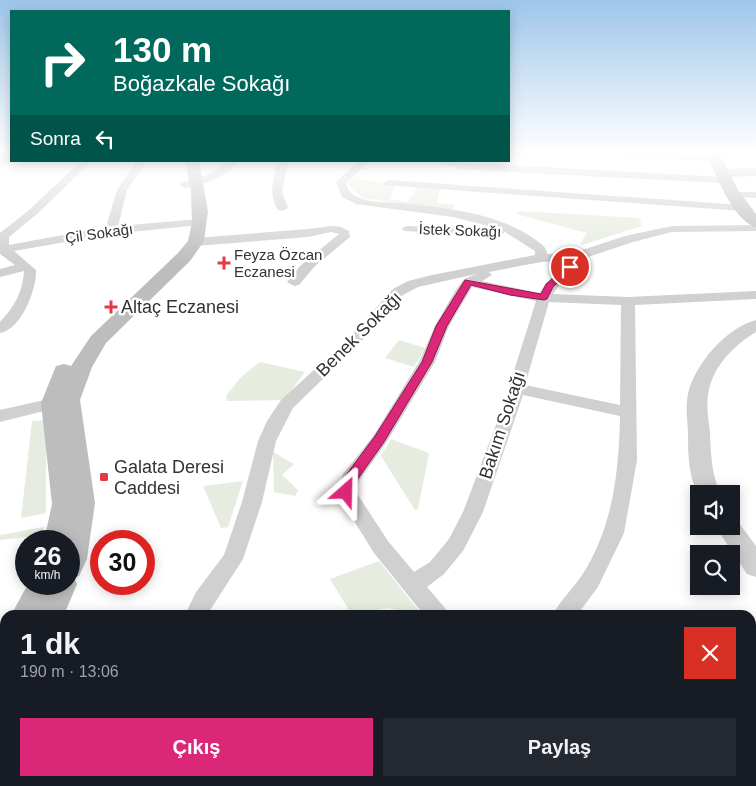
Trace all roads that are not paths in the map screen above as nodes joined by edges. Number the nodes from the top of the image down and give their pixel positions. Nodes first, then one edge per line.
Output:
1 (58, 189) edge
2 (123, 189) edge
3 (191, 189) edge
4 (278, 189) edge
5 (342, 189) edge
6 (493, 189) edge
7 (730, 189) edge
8 (756, 195) edge
9 (739, 202) junction
10 (282, 208) dead end
11 (755, 223) edge
12 (194, 229) junction
13 (408, 229) dead end
14 (111, 230) junction
15 (513, 232) junction
16 (2, 250) edge
17 (574, 257) junction
18 (541, 258) junction
19 (506, 265) junction
20 (25, 266) junction
21 (0, 273) edge
22 (294, 282) dead end
23 (468, 282) junction
24 (756, 295) edge
25 (544, 297) junction
26 (628, 302) junction
27 (756, 325) edge
28 (0, 329) edge
29 (515, 388) junction
30 (61, 402) junction
31 (628, 412) junction
32 (0, 416) edge
33 (704, 485) edge
34 (60, 530) edge
35 (78, 530) edge
36 (734, 535) edge
37 (756, 566) edge
38 (412, 585) junction
39 (37, 595) edge
40 (57, 595) edge
41 (30, 610) edge
42 (50, 610) edge
43 (198, 610) edge
44 (433, 610) edge
45 (568, 610) edge

1 - 16 street
2 - 14 street
3 - 12 main road
4 - 10 street
5 - 15 street
6 - 9 street
7 - 9 main road
8 - 9 street
9 - 11 main road
11 - 17 street, Benek Sokağı
12 - 14 street, Çil Sokağı
12 - 22 street, Çil Sokağı
12 - 30 main road
13 - 15 street, İstek Sokağı
14 - 16 street, Çil Sokağı
15 - 18 street
16 - 20 street
17 - 18 street, Benek Sokağı
17 - 25 street, Bakım Sokağı
18 - 19 street, Benek Sokağı
19 - 23 street
19 - 43 street, Benek Sokağı
20 - 21 street
20 - 28 street
23 - 25 street
23 - 38 street
24 - 26 street
25 - 26 street
25 - 29 street, Bakım Sokağı
26 - 31 street
27 - 33 street
29 - 31 street
29 - 38 street, Bakım Sokağı
30 - 32 street
30 - 34 main road
30 - 35 main road
31 - 45 street
36 - 37 street
38 - 44 street
39 - 41 main road
40 - 42 main road

